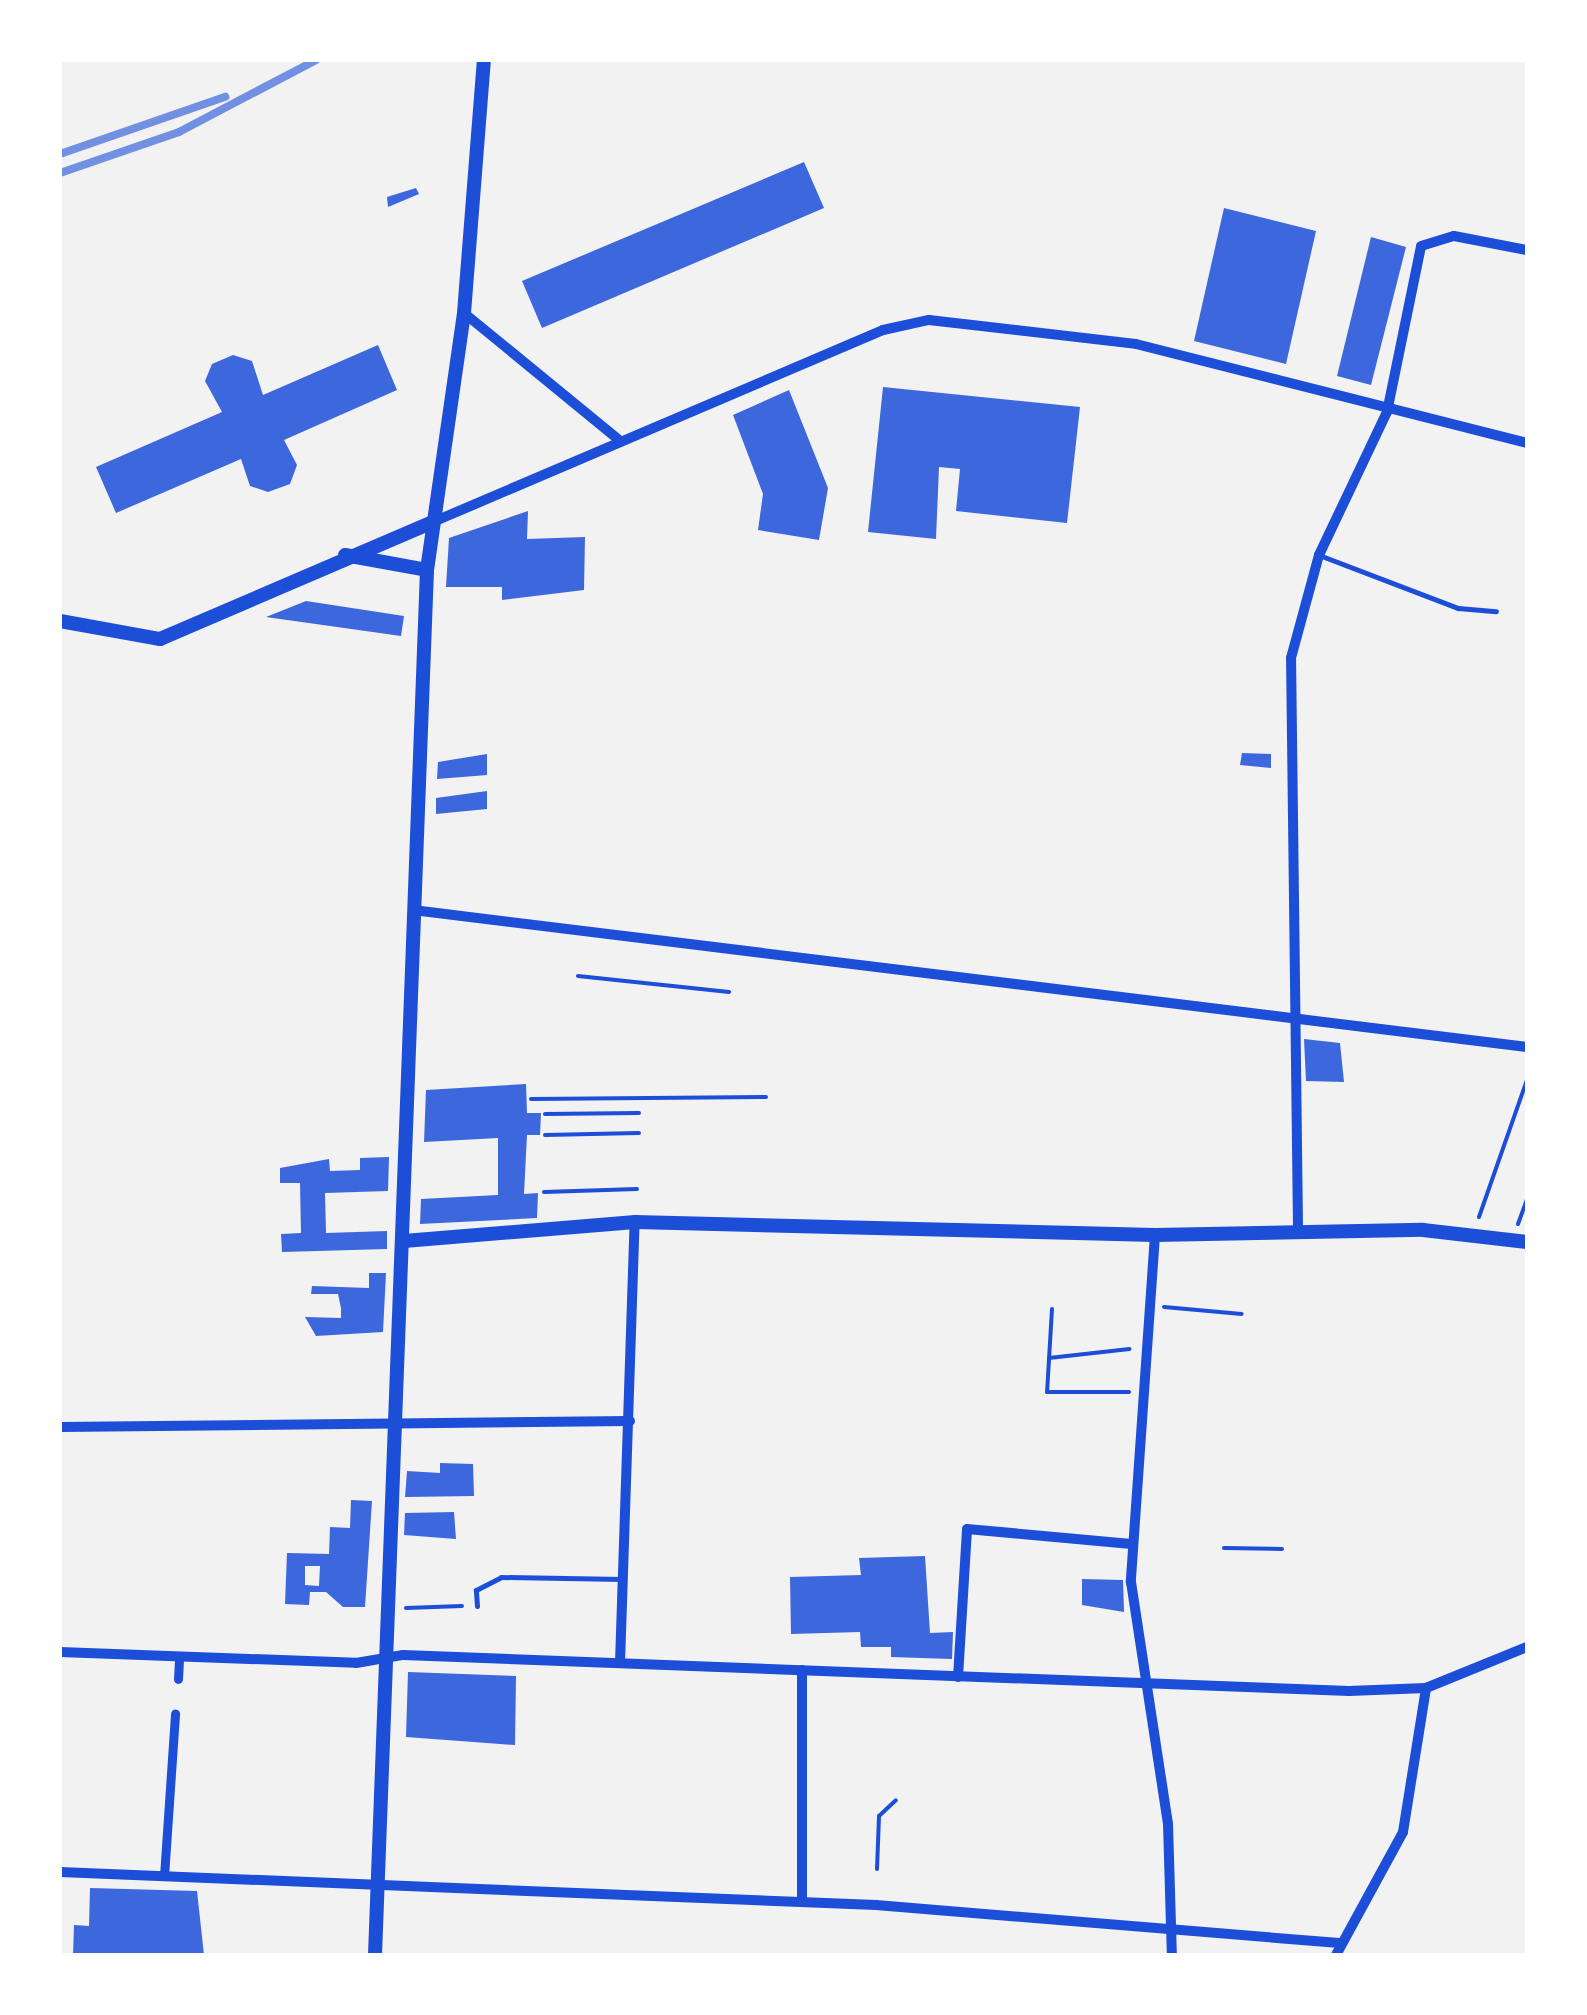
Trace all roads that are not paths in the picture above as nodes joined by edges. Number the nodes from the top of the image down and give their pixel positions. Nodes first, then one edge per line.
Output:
1 (484, 60) edge
2 (1527, 250) edge
3 (464, 313) junction
4 (1388, 412) junction
5 (618, 440) junction
6 (1527, 443) edge
7 (431, 523) junction
8 (344, 555) junction
9 (1319, 555) junction
10 (426, 570) junction
11 (1496, 611) dead end
12 (60, 621) edge
13 (413, 910) junction
14 (1294, 1024) junction
15 (1527, 1047) edge
16 (635, 1222) junction
17 (1298, 1228) junction
18 (1156, 1235) junction
19 (1520, 1240) edge
20 (404, 1241) junction
21 (630, 1421) junction
22 (60, 1427) edge
23 (395, 1428) junction
24 (1131, 1544) junction
25 (624, 1579) junction
26 (476, 1606) road end
27 (1527, 1647) edge
28 (60, 1652) edge
29 (179, 1658) junction
30 (384, 1660) junction
31 (620, 1663) junction
32 (802, 1670) junction
33 (958, 1677) junction
34 (178, 1680) dead end
35 (1144, 1684) junction
36 (1426, 1688) junction
37 (176, 1713) dead end
38 (60, 1872) edge
39 (164, 1876) junction
40 (378, 1886) junction
41 (802, 1902) junction
42 (1176, 1926) junction
43 (1337, 1949) edge
44 (375, 1955) edge
45 (1172, 1955) edge

1 - 3 street
2 - 4 street
3 - 5 street
3 - 7 street
4 - 5 street
4 - 6 street
4 - 9 street
5 - 7 street
7 - 8 street
7 - 10 street
8 - 10 street
8 - 12 street
9 - 11 lane
9 - 14 street
10 - 13 street
13 - 14 street
13 - 20 street
14 - 15 street
14 - 17 street
16 - 18 street
16 - 20 street
16 - 21 street
17 - 18 street
17 - 19 street
18 - 24 street
20 - 23 street
21 - 23 street
21 - 25 street
22 - 23 street
23 - 30 street
24 - 33 street
24 - 35 street
25 - 26 lane
25 - 31 street
27 - 36 street
28 - 29 street
29 - 30 street
29 - 34 street
30 - 31 street
30 - 40 street
31 - 32 street
32 - 33 street
32 - 41 street
33 - 35 street
35 - 36 street
35 - 42 street
36 - 43 street
37 - 39 street
38 - 39 street
39 - 40 street
40 - 41 street
40 - 44 street
41 - 42 street
42 - 43 street
42 - 45 street

